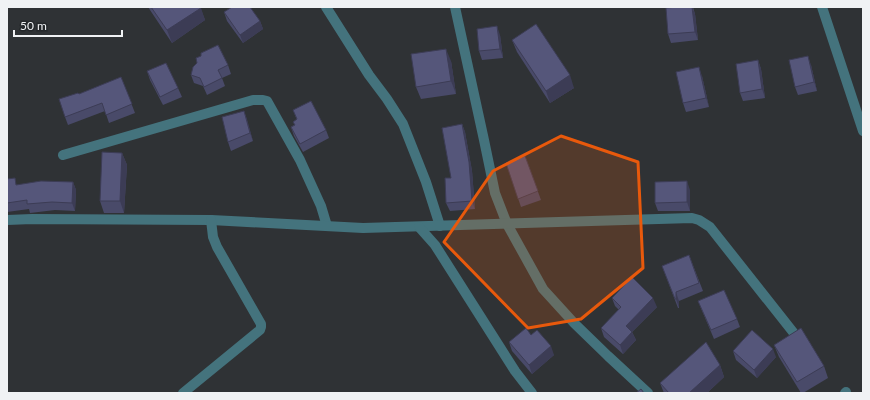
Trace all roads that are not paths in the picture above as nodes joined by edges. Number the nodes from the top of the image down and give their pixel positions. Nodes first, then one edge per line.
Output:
1 (326, 7) edge
2 (455, 7) edge
3 (822, 7) edge
4 (863, 131) edge
5 (63, 155) dead end
6 (7, 220) edge
7 (211, 220) junction
8 (507, 224) junction
9 (327, 226) junction
10 (440, 226) junction
11 (418, 227) junction
12 (793, 332) edge
13 (183, 393) edge
14 (532, 393) edge
15 (648, 393) edge

1 - 10 street
2 - 8 street
3 - 4 street
5 - 9 street
6 - 7 street
7 - 9 street
7 - 13 street
8 - 10 street
8 - 12 street
8 - 15 street
9 - 11 street
10 - 11 street
11 - 14 street

